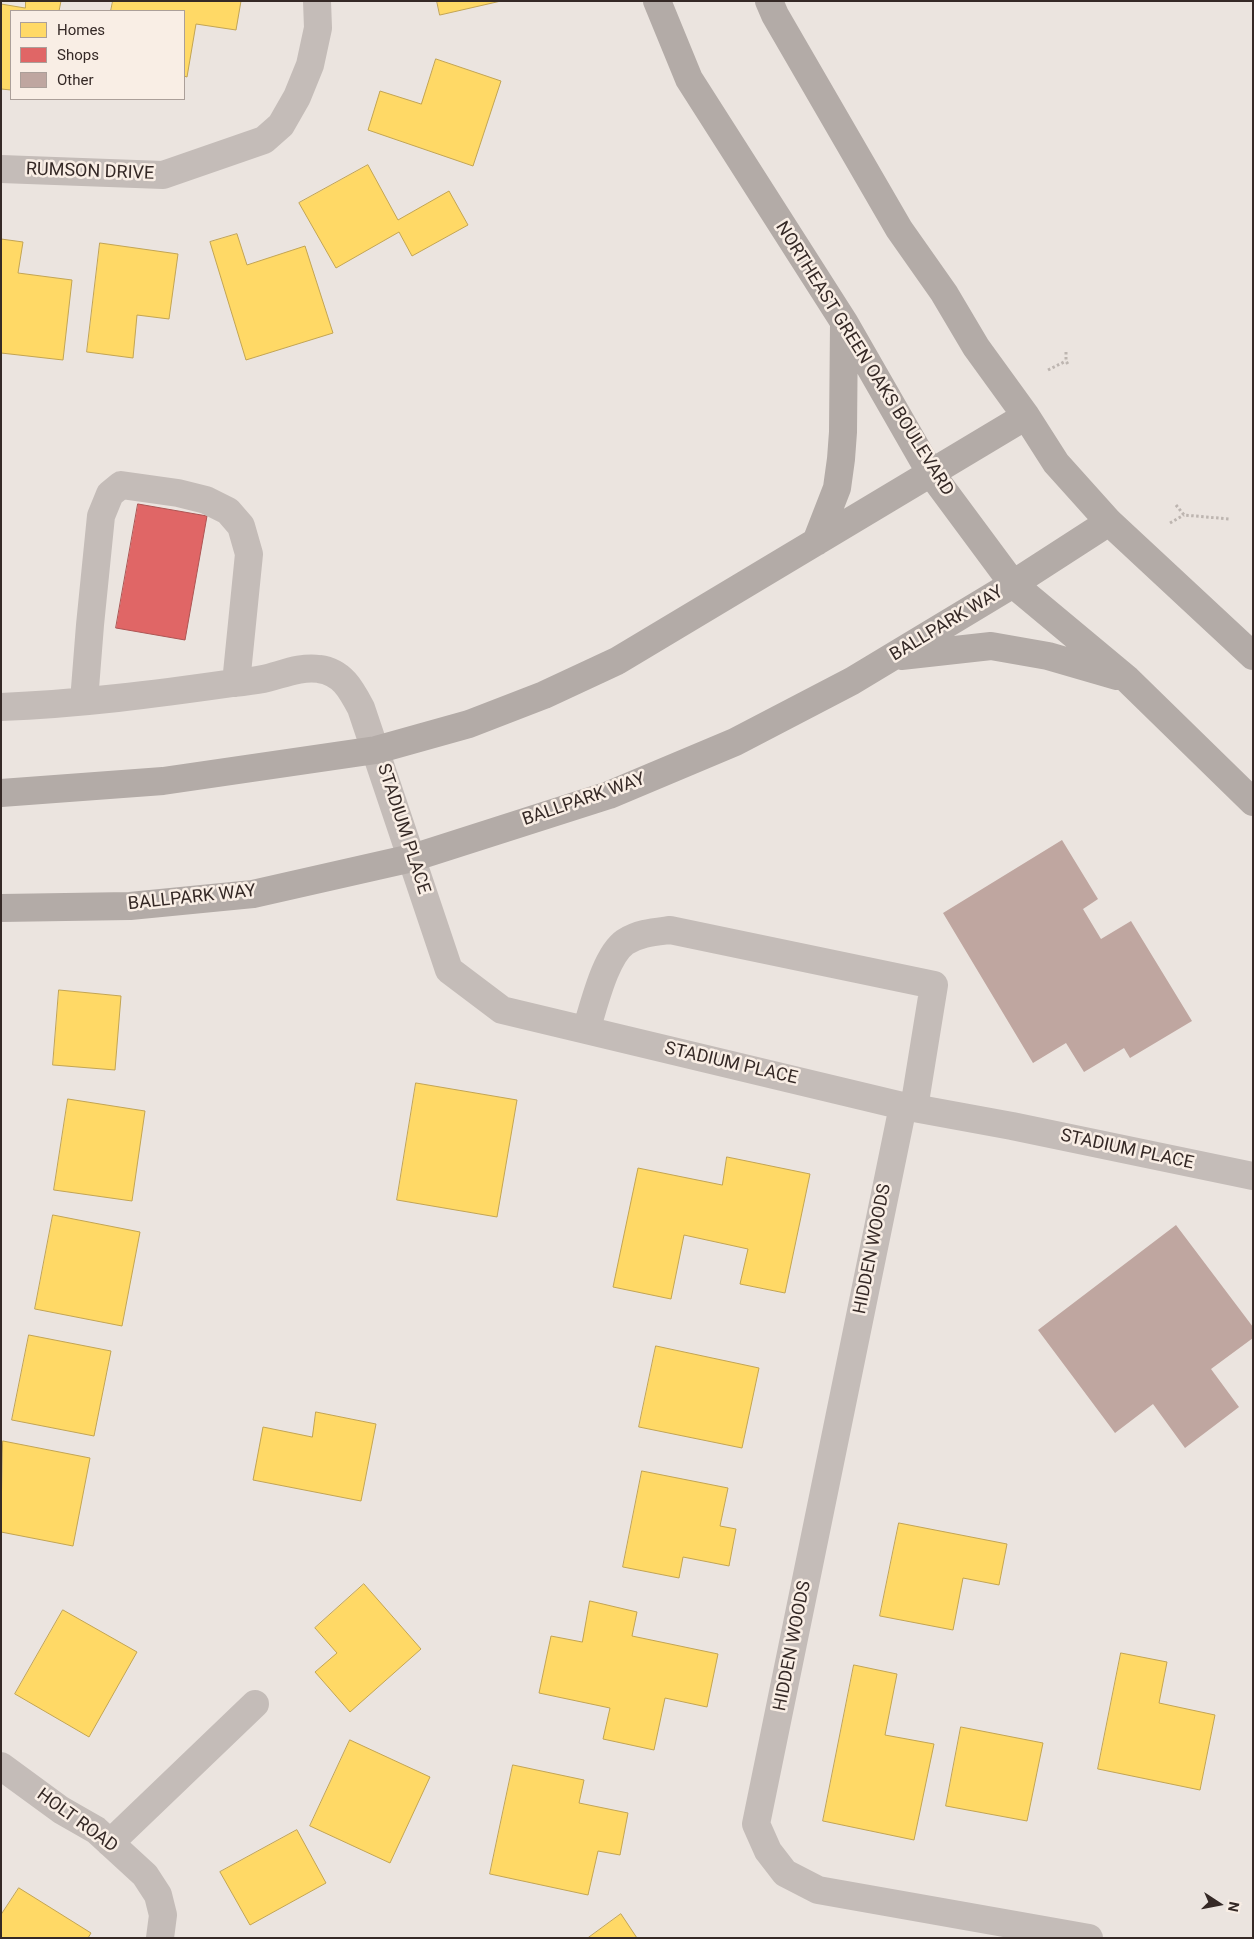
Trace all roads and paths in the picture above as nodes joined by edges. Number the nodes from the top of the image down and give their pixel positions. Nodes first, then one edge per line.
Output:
1 (317, 1) edge
2 (657, 1) edge
3 (769, 1) edge
4 (1, 168) edge
5 (844, 322) junction
6 (1066, 352) dead end
7 (1066, 361) junction
8 (1069, 366) dead end
9 (1048, 370) dead end
10 (1026, 416) junction
11 (930, 472) junction
12 (1176, 505) dead end
13 (1184, 515) junction
14 (1229, 519) dead end
15 (1109, 522) junction
16 (1170, 523) dead end
17 (816, 542) junction
18 (1013, 584) junction
19 (892, 656) junction
20 (1253, 656) edge
21 (1127, 679) junction
22 (236, 683) junction
23 (84, 701) junction
24 (1, 707) edge
25 (376, 750) junction
26 (1, 793) edge
27 (1253, 802) edge
28 (412, 858) junction
29 (1, 908) edge
30 (586, 1030) junction
31 (909, 1107) junction
32 (1253, 1176) edge
33 (255, 1704) dead end
34 (1, 1766) edge
35 (110, 1843) junction
36 (160, 1938) edge
37 (1090, 1938) edge

1 - 4 street, RUMSON DRIVE
2 - 5 main road, NORTHEAST GREEN OAKS BOULEVARD
3 - 10 main road
5 - 11 main road, NORTHEAST GREEN OAKS BOULEVARD
5 - 17 main road
6 - 7 path
7 - 8 path
7 - 9 path
10 - 11 main road
10 - 15 main road
11 - 17 main road
11 - 18 main road, NORTHEAST GREEN OAKS BOULEVARD
12 - 13 path
13 - 14 path
13 - 16 path
15 - 18 main road, BALLPARK WAY
15 - 20 main road
17 - 25 main road
18 - 19 main road, BALLPARK WAY
18 - 21 main road, NORTHEAST GREEN OAKS BOULEVARD
19 - 21 main road
19 - 28 main road, BALLPARK WAY
21 - 27 main road, NORTHEAST GREEN OAKS BOULEVARD
22 - 23 street, STADIUM PLACE
22 - 23 street
22 - 25 street, STADIUM PLACE
23 - 24 street, STADIUM PLACE
25 - 26 main road
25 - 28 street, STADIUM PLACE
28 - 29 main road, BALLPARK WAY
28 - 30 street, STADIUM PLACE
30 - 31 street, STADIUM PLACE
30 - 31 street, HIDDEN WOODS
31 - 32 street, STADIUM PLACE
31 - 37 street, HIDDEN WOODS
33 - 35 street
34 - 35 street, HOLT ROAD
35 - 36 street, HOLT ROAD

